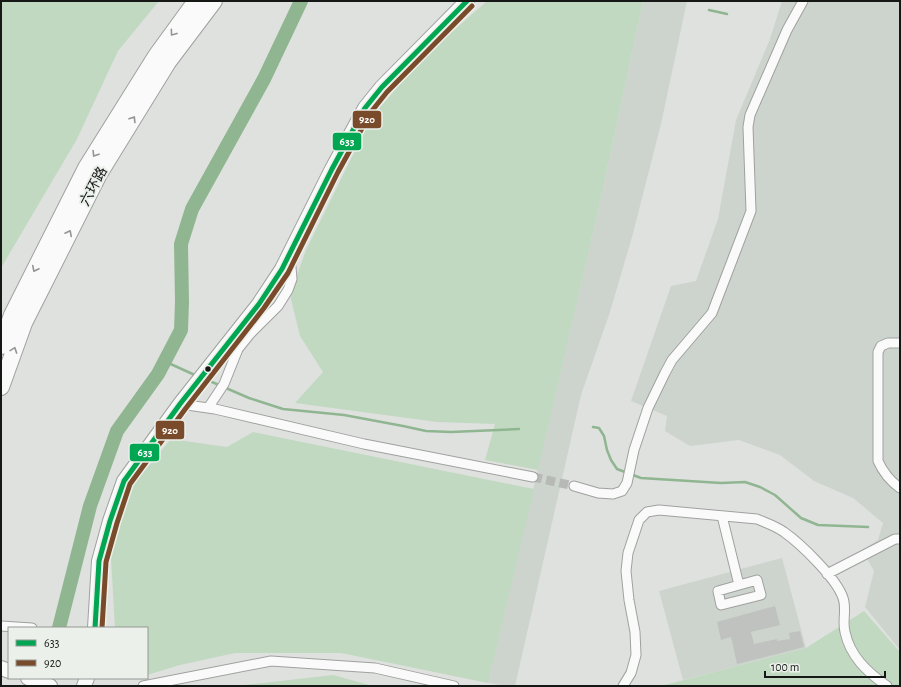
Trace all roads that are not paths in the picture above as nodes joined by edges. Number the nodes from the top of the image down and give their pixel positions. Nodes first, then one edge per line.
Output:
1 (196, 1) edge
2 (214, 1) edge
3 (467, 1) edge
4 (803, 1) edge
5 (290, 253) junction
6 (900, 343) edge
7 (1, 346) edge
8 (1, 387) edge
9 (180, 404) junction
10 (208, 408) junction
11 (533, 477) tunnel mouth
12 (574, 486) tunnel mouth
13 (900, 488) edge
14 (722, 516) junction
15 (900, 539) edge
16 (827, 574) junction
17 (739, 585) dead end
18 (1, 626) edge
19 (27, 627) edge
20 (95, 627) edge
21 (31, 679) edge
22 (50, 686) edge
23 (143, 686) edge
24 (454, 686) edge
25 (623, 686) edge
26 (887, 686) edge

1 -> 7 highway, 六环路
8 -> 2 highway, 六环路
3 - 5 main road
4 - 12 street
5 - 9 main road
5 - 10 street
6 - 13 street
9 - 10 street
9 - 20 main road
10 - 11 street
14 - 16 street
14 - 17 street
14 - 25 street
15 - 16 street
16 - 26 street
18 - 19 street
21 - 22 main road
23 - 24 street

